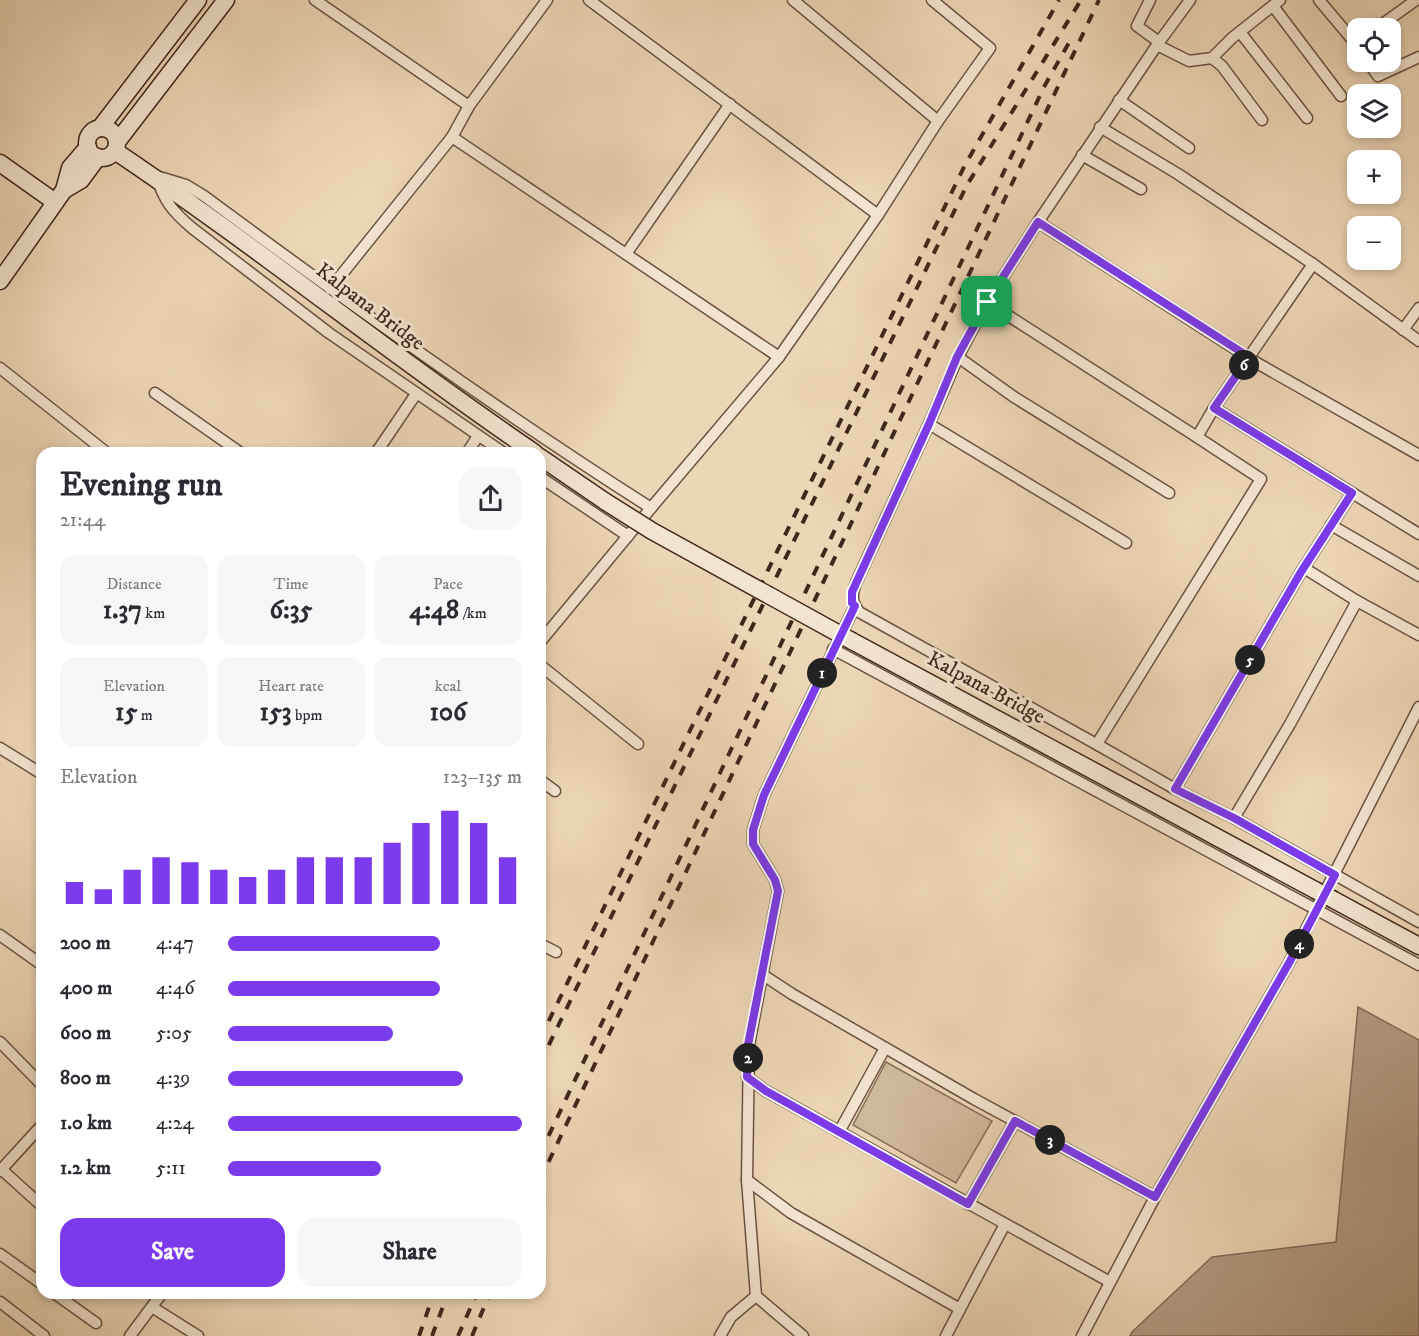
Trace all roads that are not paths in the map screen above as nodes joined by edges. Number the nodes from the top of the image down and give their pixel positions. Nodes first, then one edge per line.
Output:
1 (198, 0) edge
2 (226, 0) edge
3 (315, 0) edge
4 (547, 0) edge
5 (589, 0) edge
6 (792, 0) edge
7 (932, 0) edge
8 (1150, 0) edge
9 (1190, 0) edge
10 (1319, 0) edge
11 (1416, 0) edge
12 (1276, 3) edge
13 (1391, 18) edge
14 (1240, 32) junction
15 (1347, 32) edge
16 (1158, 44) junction
17 (1419, 57) edge
18 (1212, 58) junction
19 (1401, 65) edge
20 (1341, 96) dead end
21 (1119, 100) junction
22 (730, 104) junction
23 (469, 106) junction
24 (1306, 118) dead end
25 (1262, 120) dead end
26 (938, 121) junction
27 (1100, 127) junction
28 (100, 128) junction
29 (452, 137) junction
30 (116, 146) junction
31 (1189, 148) dead end
32 (93, 152) junction
33 (1082, 155) junction
34 (0, 163) edge
35 (158, 180) junction
36 (1142, 189) dead end
37 (60, 196) junction
38 (878, 215) junction
39 (1038, 222) junction
40 (626, 254) junction
41 (1313, 264) junction
42 (0, 281) edge
43 (330, 289) junction
44 (987, 302) junction
45 (1419, 308) edge
46 (1403, 330) junction
47 (1419, 341) edge
48 (779, 357) junction
49 (957, 357) junction
50 (1249, 357) junction
51 (0, 368) edge
52 (155, 393) dead end
53 (416, 394) junction
54 (1214, 408) junction
55 (929, 424) junction
56 (478, 436) junction
57 (1197, 436) junction
58 (100, 447) edge
59 (232, 447) edge
60 (380, 447) edge
61 (471, 447) edge
62 (495, 447) edge
63 (526, 447) edge
64 (1419, 455) edge
65 (546, 461) edge
66 (546, 481) edge
67 (1169, 493) dead end
68 (1352, 493) junction
69 (651, 508) junction
70 (1331, 525) junction
71 (1419, 534) edge
72 (628, 536) junction
73 (1126, 543) dead end
74 (1304, 568) junction
75 (1419, 576) edge
76 (1357, 601) junction
77 (855, 606) junction
78 (546, 635) edge
79 (1419, 635) edge
80 (833, 649) junction
81 (546, 670) edge
82 (1419, 707) edge
83 (638, 744) dead end
84 (1098, 745) junction
85 (0, 748) edge
86 (36, 770) edge
87 (546, 784) edge
88 (1175, 789) junction
89 (555, 791) dead end
90 (1234, 818) junction
91 (1335, 875) junction
92 (1318, 908) junction
93 (1419, 922) edge
94 (0, 935) edge
95 (1419, 946) edge
96 (546, 947) edge
97 (556, 952) dead end
98 (36, 961) edge
99 (1419, 965) edge
100 (763, 975) junction
101 (0, 1042) edge
102 (885, 1048) junction
103 (747, 1077) junction
104 (36, 1079) edge
105 (1015, 1121) junction
106 (36, 1131) edge
107 (839, 1132) junction
108 (1, 1167) edge
109 (747, 1180) junction
110 (1155, 1197) junction
111 (36, 1200) edge
112 (968, 1204) junction
113 (1005, 1224) junction
114 (0, 1254) edge
115 (36, 1280) edge
116 (1110, 1281) junction
117 (756, 1296) junction
118 (62, 1299) edge
119 (158, 1299) edge
120 (0, 1302) edge
121 (152, 1307) junction
122 (960, 1309) junction
123 (96, 1323) dead end
124 (44, 1336) edge
125 (130, 1336) edge
126 (198, 1336) edge
127 (720, 1336) edge
128 (803, 1336) edge
129 (946, 1336) edge
130 (1082, 1336) edge

1 - 28 main road
2 - 30 main road
3 - 23 street
4 - 23 street
5 - 22 street
6 - 26 street
7 - 26 street
8 - 16 street
9 - 16 street
10 - 15 street
11 - 13 street
12 - 14 street
12 - 20 street
14 - 18 street
14 - 24 street
16 - 18 street
16 - 21 street
17 - 19 street
18 - 25 street
21 - 27 street
21 - 31 street
22 - 38 street
22 - 40 street
23 - 29 street
26 - 38 street
27 - 33 street
27 - 41 street
28 - 30 main road
28 - 32 main road
29 - 40 street
29 - 43 street
30 - 32 main road
30 - 35 main road, Kalpana Bridge
32 - 37 main road
33 - 36 street
33 - 39 street
34 - 37 main road
35 - 43 street
35 - 53 street
35 - 63 main road, Kalpana Bridge
37 - 42 main road
38 - 48 street
39 - 44 street
39 - 50 street
40 - 48 street
41 - 46 street
41 - 50 street
43 - 69 street
44 - 49 street
44 - 57 street
45 - 46 street
46 - 47 street
48 - 69 street
49 - 55 street
49 - 67 street
50 - 54 street
50 - 64 street
51 - 58 street
52 - 59 street
53 - 56 street
53 - 60 street
54 - 57 street
54 - 68 street
55 - 73 street
55 - 77 street
56 - 61 street
56 - 62 street
57 - 84 street
65 - 95 main road, Kalpana Bridge, bridge
66 - 72 street
68 - 70 street
68 - 71 street
69 - 72 street
70 - 74 street
70 - 75 street
72 - 78 street
74 - 76 street
74 - 88 street
76 - 79 street
76 - 90 street
77 - 80 street
77 - 84 street
80 - 92 street
80 - 100 street
81 - 83 street
82 - 91 street
84 - 88 street
85 - 86 street
87 - 89 street
88 - 90 street
90 - 91 street
91 - 92 street
91 - 93 street
92 - 99 street
92 - 110 street
94 - 98 street
96 - 97 street
100 - 102 street
100 - 103 street
101 - 104 street
102 - 105 street
102 - 107 street
103 - 107 street
103 - 109 street
105 - 110 street
105 - 112 street
106 - 108 street
107 - 112 street
108 - 111 street
109 - 117 street
109 - 122 street
110 - 116 street
112 - 113 street
113 - 116 street
113 - 122 street
114 - 115 street
116 - 130 street
117 - 127 street
117 - 128 street
118 - 123 street
119 - 121 street
120 - 124 street
121 - 125 street
121 - 126 street
122 - 129 street

